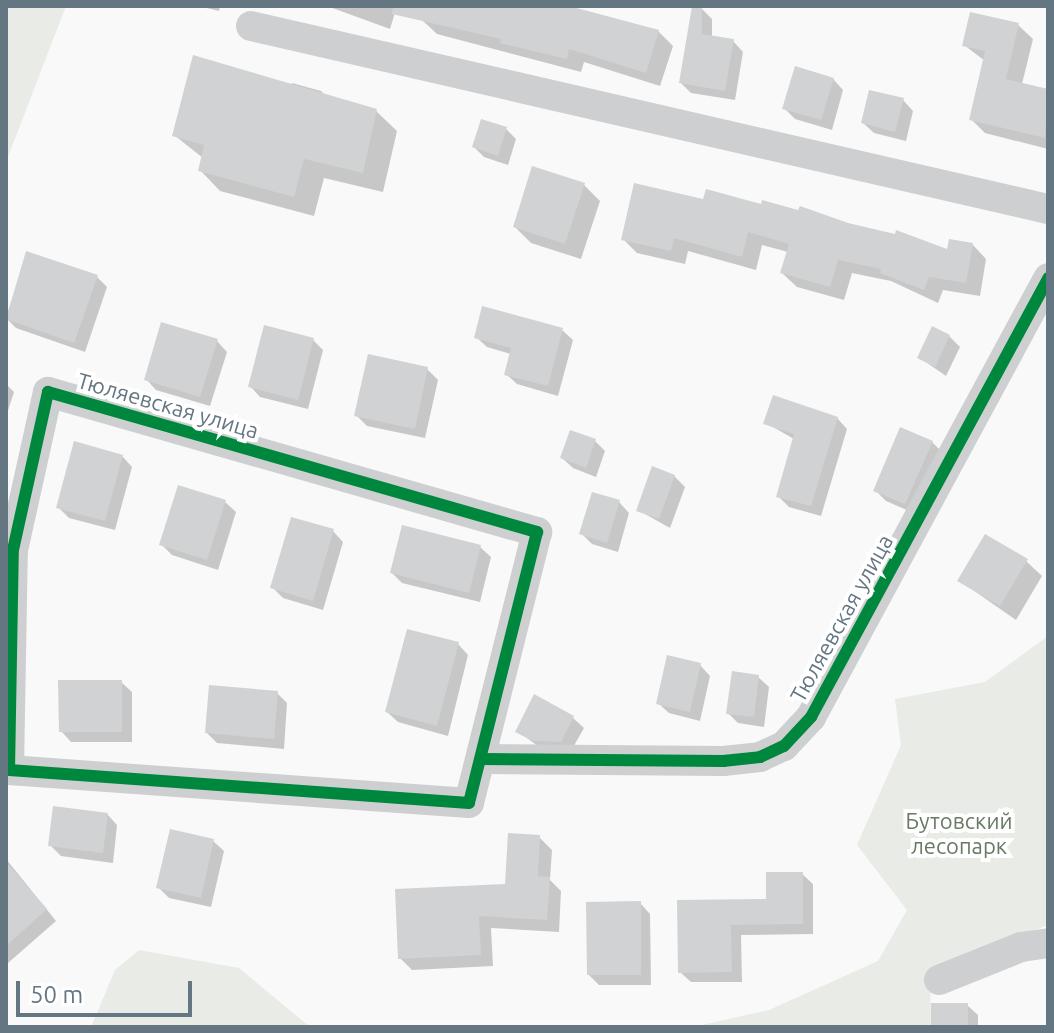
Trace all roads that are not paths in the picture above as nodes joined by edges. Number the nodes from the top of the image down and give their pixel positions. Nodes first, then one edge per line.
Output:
1 (251, 26) dead end
2 (1048, 209) edge
3 (1048, 278) edge
4 (482, 759) junction
5 (1048, 943) edge
6 (939, 980) dead end

1 - 2 street
3 - 4 street, Тюляевская улица
4 - 4 street, Тюляевская улица
5 - 6 street

